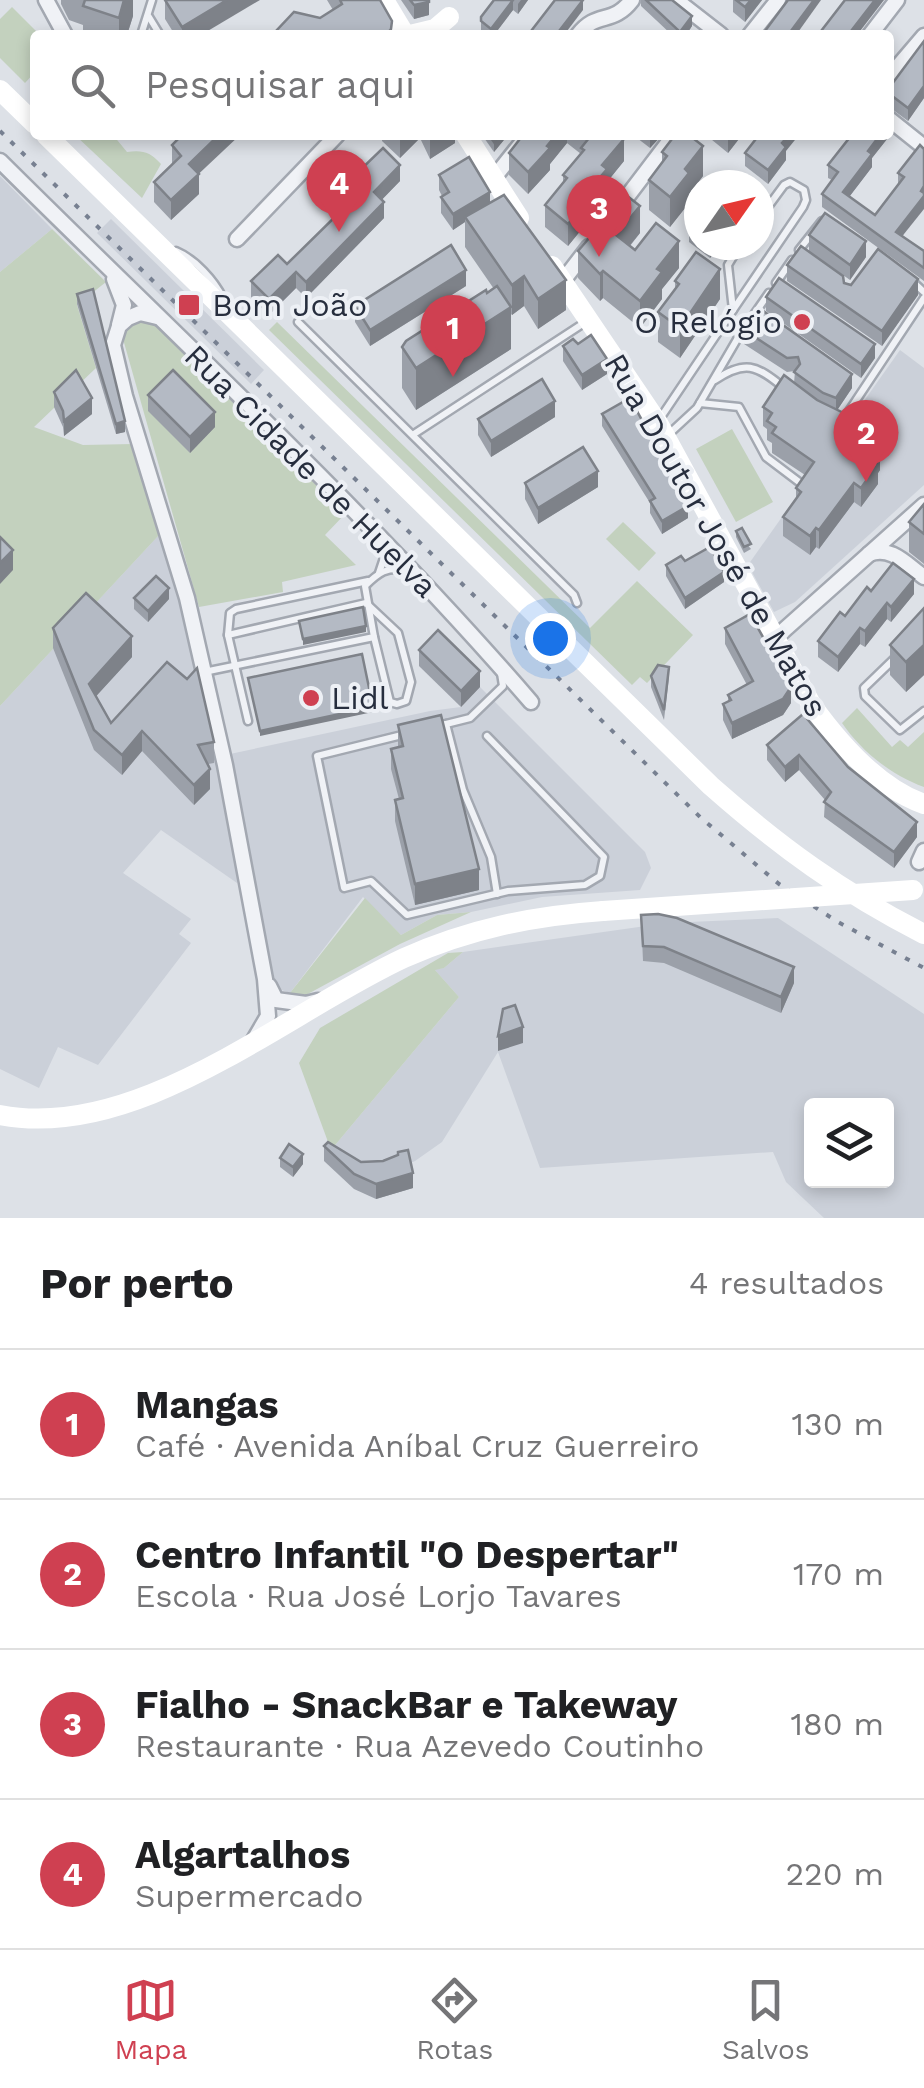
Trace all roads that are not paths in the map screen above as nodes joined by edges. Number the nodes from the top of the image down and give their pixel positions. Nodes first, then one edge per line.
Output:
1 (46, 0) edge
2 (152, 0) edge
3 (384, 0) edge
4 (632, 0) edge
5 (676, 0) edge
6 (778, 0) edge
7 (898, 0) edge
8 (148, 16) junction
9 (62, 30) edge
10 (143, 30) edge
11 (157, 30) edge
12 (405, 30) edge
13 (583, 30) edge
14 (715, 30) edge
15 (754, 30) edge
16 (874, 30) edge
17 (924, 36) edge
18 (894, 71) edge
19 (0, 90) edge
20 (30, 119) edge
21 (894, 123) edge
22 (51, 140) edge
23 (331, 140) edge
24 (469, 140) edge
25 (524, 140) edge
26 (670, 140) edge
27 (924, 147) edge
28 (0, 161) edge
29 (492, 179) junction
30 (774, 199) edge
31 (832, 222) edge
32 (607, 223) edge
33 (596, 238) edge
34 (237, 239) dead end
35 (774, 250) edge
36 (798, 251) junction
37 (731, 260) edge
38 (767, 260) edge
39 (812, 261) edge
40 (109, 270) junction
41 (906, 276) edge
42 (562, 282) junction
43 (777, 282) junction
44 (790, 291) edge
45 (924, 295) edge
46 (732, 310) junction
47 (756, 312) junction
48 (157, 317) junction
49 (588, 321) junction
50 (298, 322) dead end
51 (770, 322) edge
52 (119, 326) junction
53 (872, 348) edge
54 (886, 357) junction
55 (793, 376) edge
56 (851, 379) edge
57 (714, 381) junction
58 (784, 388) junction
59 (864, 388) junction
60 (797, 398) edge
61 (700, 403) junction
62 (823, 416) edge
63 (661, 429) junction
64 (414, 434) junction
65 (803, 485) edge
66 (924, 505) edge
67 (899, 528) junction
68 (372, 529) junction
69 (867, 556) junction
70 (897, 556) junction
71 (412, 571) junction
72 (379, 572) junction
73 (924, 578) edge
74 (371, 580) junction
75 (577, 602) dead end
76 (366, 603) junction
77 (228, 635) junction
78 (374, 636) junction
79 (774, 639) junction
80 (900, 653) edge
81 (236, 667) junction
82 (501, 667) junction
83 (204, 672) junction
84 (532, 702) dead end
85 (924, 711) edge
86 (248, 722) dead end
87 (446, 724) junction
88 (428, 728) edge
89 (409, 733) edge
90 (487, 736) dead end
91 (924, 801) edge
92 (920, 890) edge
93 (497, 894) junction
94 (924, 934) edge
95 (264, 979) junction
96 (333, 996) junction
97 (250, 1044) junction
98 (0, 1115) edge

1 - 9 street
2 - 8 lane
3 - 12 street
4 - 13 street
5 - 14 street
6 - 15 street
7 - 16 street
8 - 10 lane
8 - 11 lane
17 - 18 street
19 - 20 street
21 - 27 street
22 - 94 street
23 - 34 street
24 - 29 street, Rua Doutor José de Matos
25 - 29 street
26 - 32 street
28 - 40 street, Rua Cidade de Huelva
29 - 42 street, Rua Doutor José de Matos
30 - 35 lane
31 - 36 lane
33 - 42 street
36 - 39 lane
36 - 43 lane
37 - 46 lane
38 - 46 lane
40 - 48 street, Rua Cidade de Huelva
40 - 52 street
41 - 45 lane
42 - 49 street, Rua Doutor José de Matos
43 - 44 lane
43 - 47 lane
45 - 54 lane
46 - 63 lane
47 - 51 lane
47 - 57 lane
48 - 52 street
48 - 68 street, Rua Cidade de Huelva
49 - 63 street, Rua Doutor José de Matos
49 - 64 lane
50 - 64 lane
52 - 83 street
53 - 54 lane
54 - 59 lane
55 - 58 lane
56 - 59 lane
57 - 58 lane
57 - 61 lane
58 - 60 lane
59 - 62 lane
61 - 63 lane
61 - 65 lane
63 - 79 street, Rua Doutor José de Matos
64 - 75 lane
66 - 67 street
67 - 69 street
67 - 70 street
68 - 71 street, Rua Cidade de Huelva
68 - 72 lane
69 - 70 street
69 - 79 street
70 - 73 street
71 - 72 lane
71 - 82 street, Rua Cidade de Huelva
72 - 74 lane
74 - 76 lane
74 - 77 lane
76 - 77 lane
76 - 78 lane
76 - 78 lane
77 - 81 lane
78 - 81 lane
79 - 91 street, Rua Doutor José de Matos
80 - 85 lane
81 - 83 lane
81 - 86 lane
82 - 84 street, Rua Cidade de Huelva
82 - 87 lane
83 - 95 street
87 - 88 lane
87 - 93 lane
89 - 93 lane
90 - 93 lane
92 - 96 street, bridge
95 - 96 street
95 - 97 street
96 - 97 street
97 - 98 street

